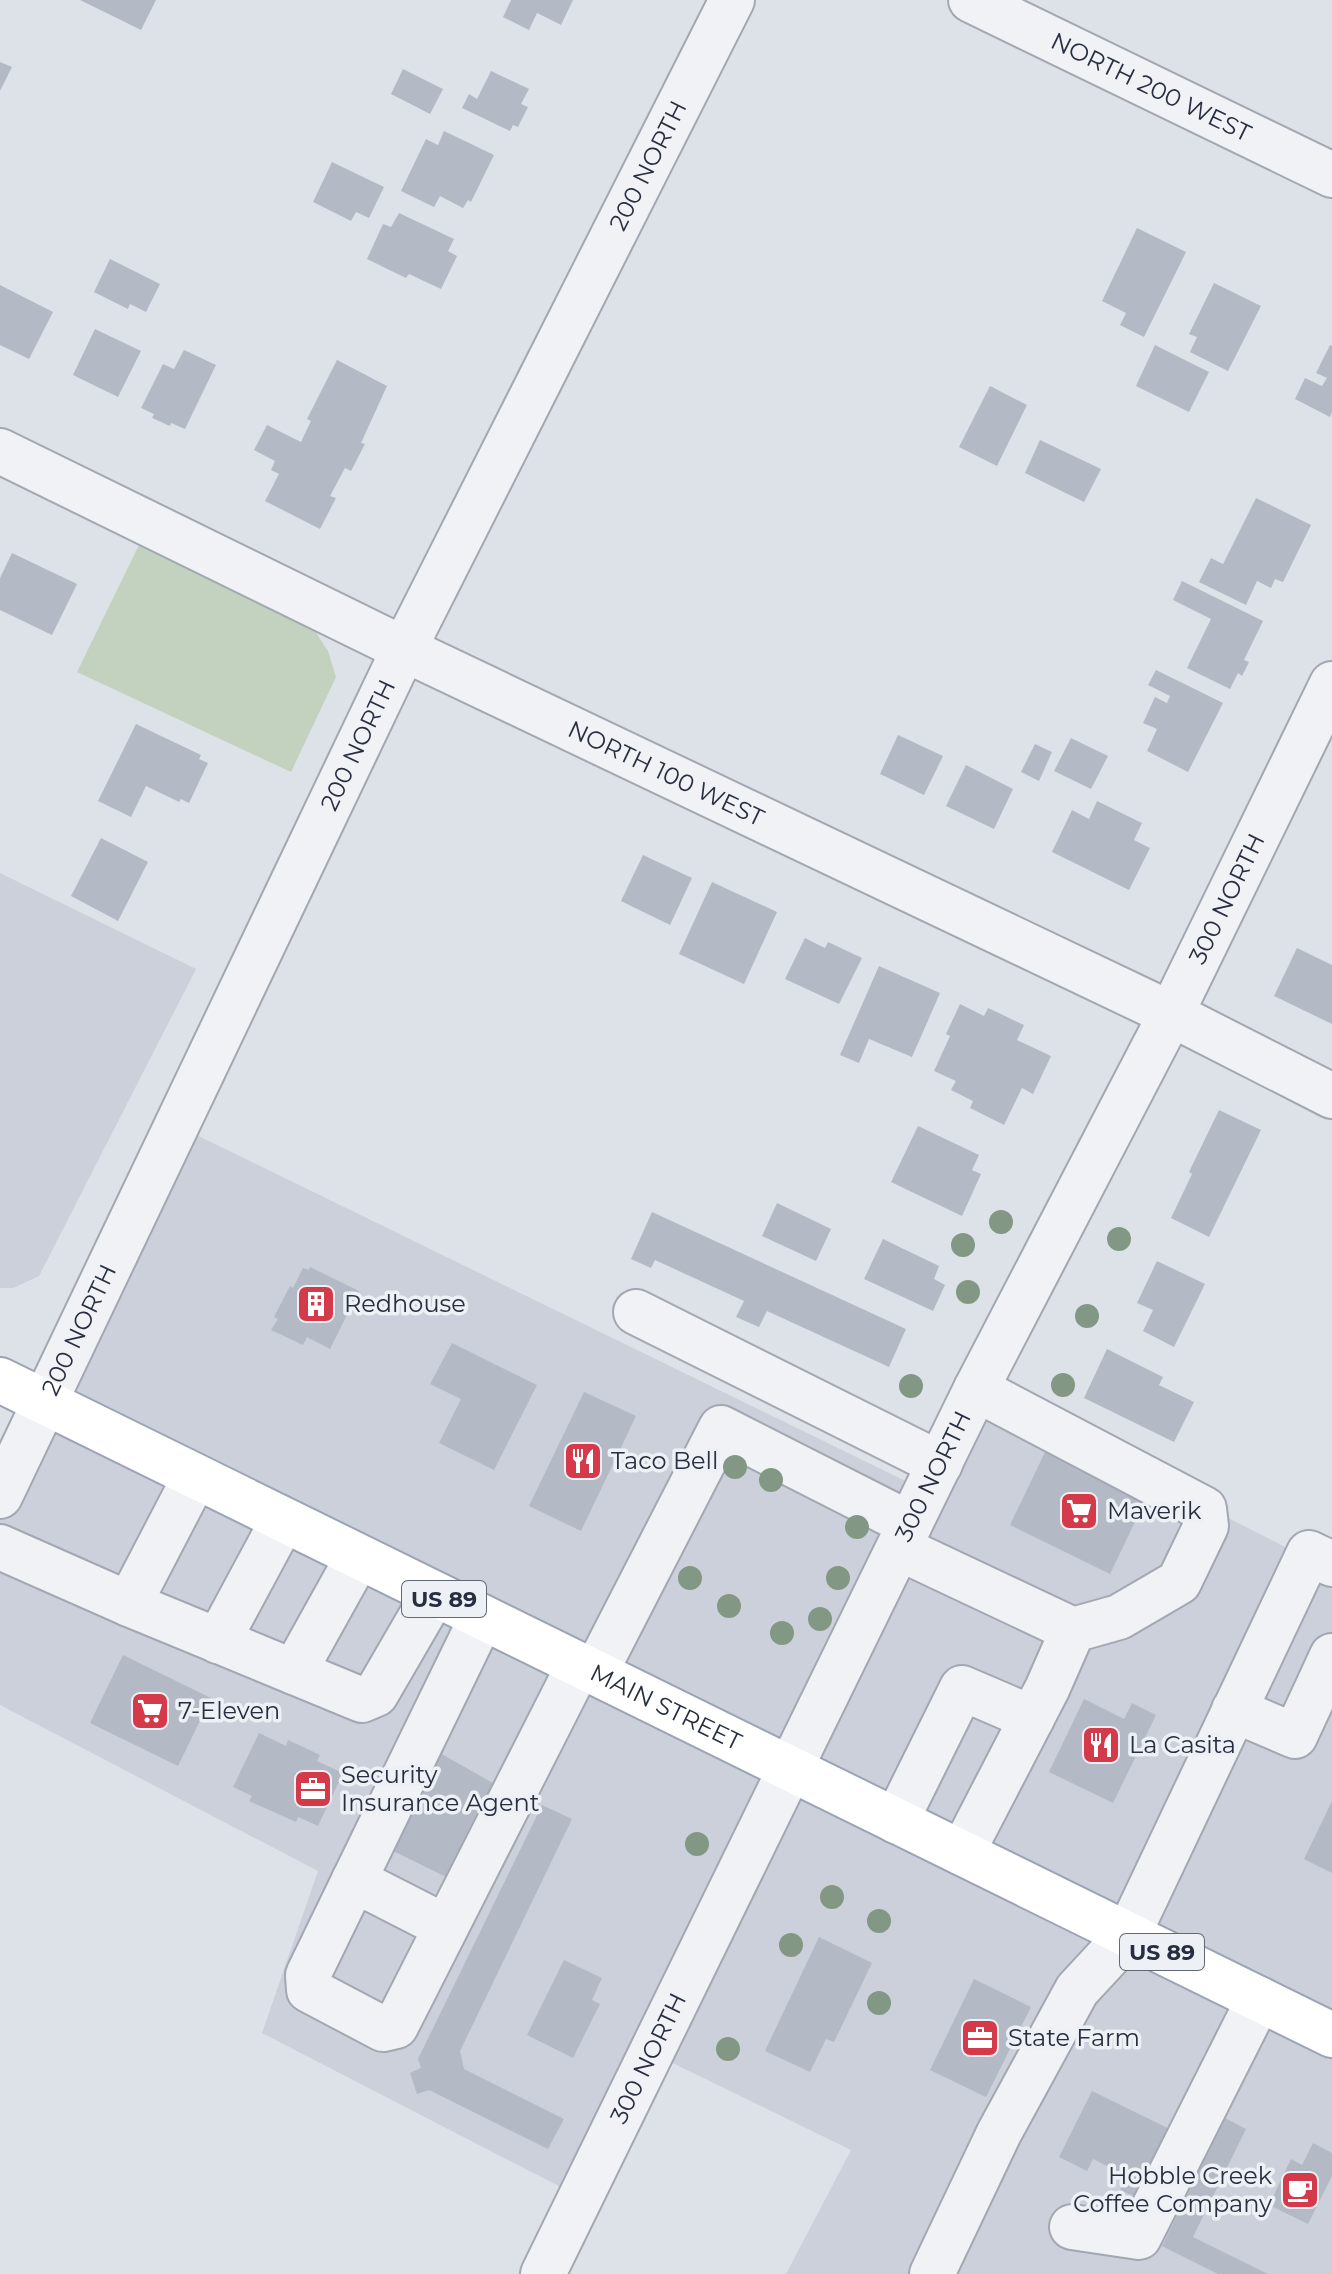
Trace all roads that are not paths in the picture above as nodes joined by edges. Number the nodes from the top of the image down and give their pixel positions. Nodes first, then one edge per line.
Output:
1 (732, 0) edge
2 (971, 0) edge
3 (1332, 175) edge
4 (0, 451) edge
5 (404, 649) junction
6 (1332, 684) edge
7 (1171, 1014) junction
8 (1332, 1096) edge
9 (636, 1312) dead end
10 (0, 1380) edge
11 (976, 1389) junction
12 (46, 1403) junction
13 (940, 1464) junction
14 (195, 1477) junction
15 (0, 1496) edge
16 (283, 1520) junction
17 (905, 1536) junction
18 (0, 1547) edge
19 (358, 1557) junction
20 (1332, 1564) edge
21 (434, 1594) junction
22 (129, 1604) junction
23 (482, 1617) junction
24 (1073, 1630) junction
25 (218, 1641) junction
26 (1332, 1656) edge
27 (587, 1669) junction
28 (294, 1672) junction
29 (1234, 1710) junction
30 (1032, 1718) junction
31 (791, 1769) junction
32 (896, 1821) junction
33 (962, 1853) junction
34 (354, 1880) junction
35 (446, 1927) junction
36 (1128, 1935) junction
37 (1259, 1999) junction
38 (1332, 2035) edge
39 (1072, 2227) dead end
40 (543, 2274) edge
41 (932, 2274) edge

1 - 5 street, 200 NORTH
2 - 3 street, NORTH 200 WEST
4 - 5 street, NORTH 100 WEST
5 - 7 street, NORTH 100 WEST
5 - 12 street, 200 NORTH
6 - 7 street, 300 NORTH
7 - 8 street, NORTH 100 WEST
7 - 11 street, 300 NORTH
9 - 13 street
10 - 12 main road, MAIN STREET / US 89
11 - 13 street, 300 NORTH
11 - 24 street
12 - 14 main road, MAIN STREET / US 89
12 - 15 street, 200 NORTH
13 - 17 street, 300 NORTH
14 - 16 main road, MAIN STREET / US 89
14 - 22 street
16 - 19 main road, MAIN STREET / US 89
16 - 25 street
17 - 24 street
17 - 27 street
17 - 31 street, 300 NORTH
18 - 22 street
19 - 21 main road, MAIN STREET / US 89
19 - 28 street
20 - 29 street
21 - 23 main road, MAIN STREET / US 89
21 - 28 street
22 - 25 street
23 - 27 main road, MAIN STREET / US 89
23 - 34 street
24 - 30 street
25 - 28 street
26 - 29 street
27 - 31 main road, MAIN STREET / US 89
27 - 35 street
29 - 36 street
30 - 32 street
30 - 33 street
31 - 32 main road, MAIN STREET / US 89
31 - 40 street, 300 NORTH
32 - 33 main road, MAIN STREET / US 89
33 - 36 main road, MAIN STREET / US 89
34 - 35 street
34 - 35 street
36 - 37 main road, MAIN STREET / US 89
36 - 41 street
37 - 38 main road, MAIN STREET / US 89
37 - 39 street

